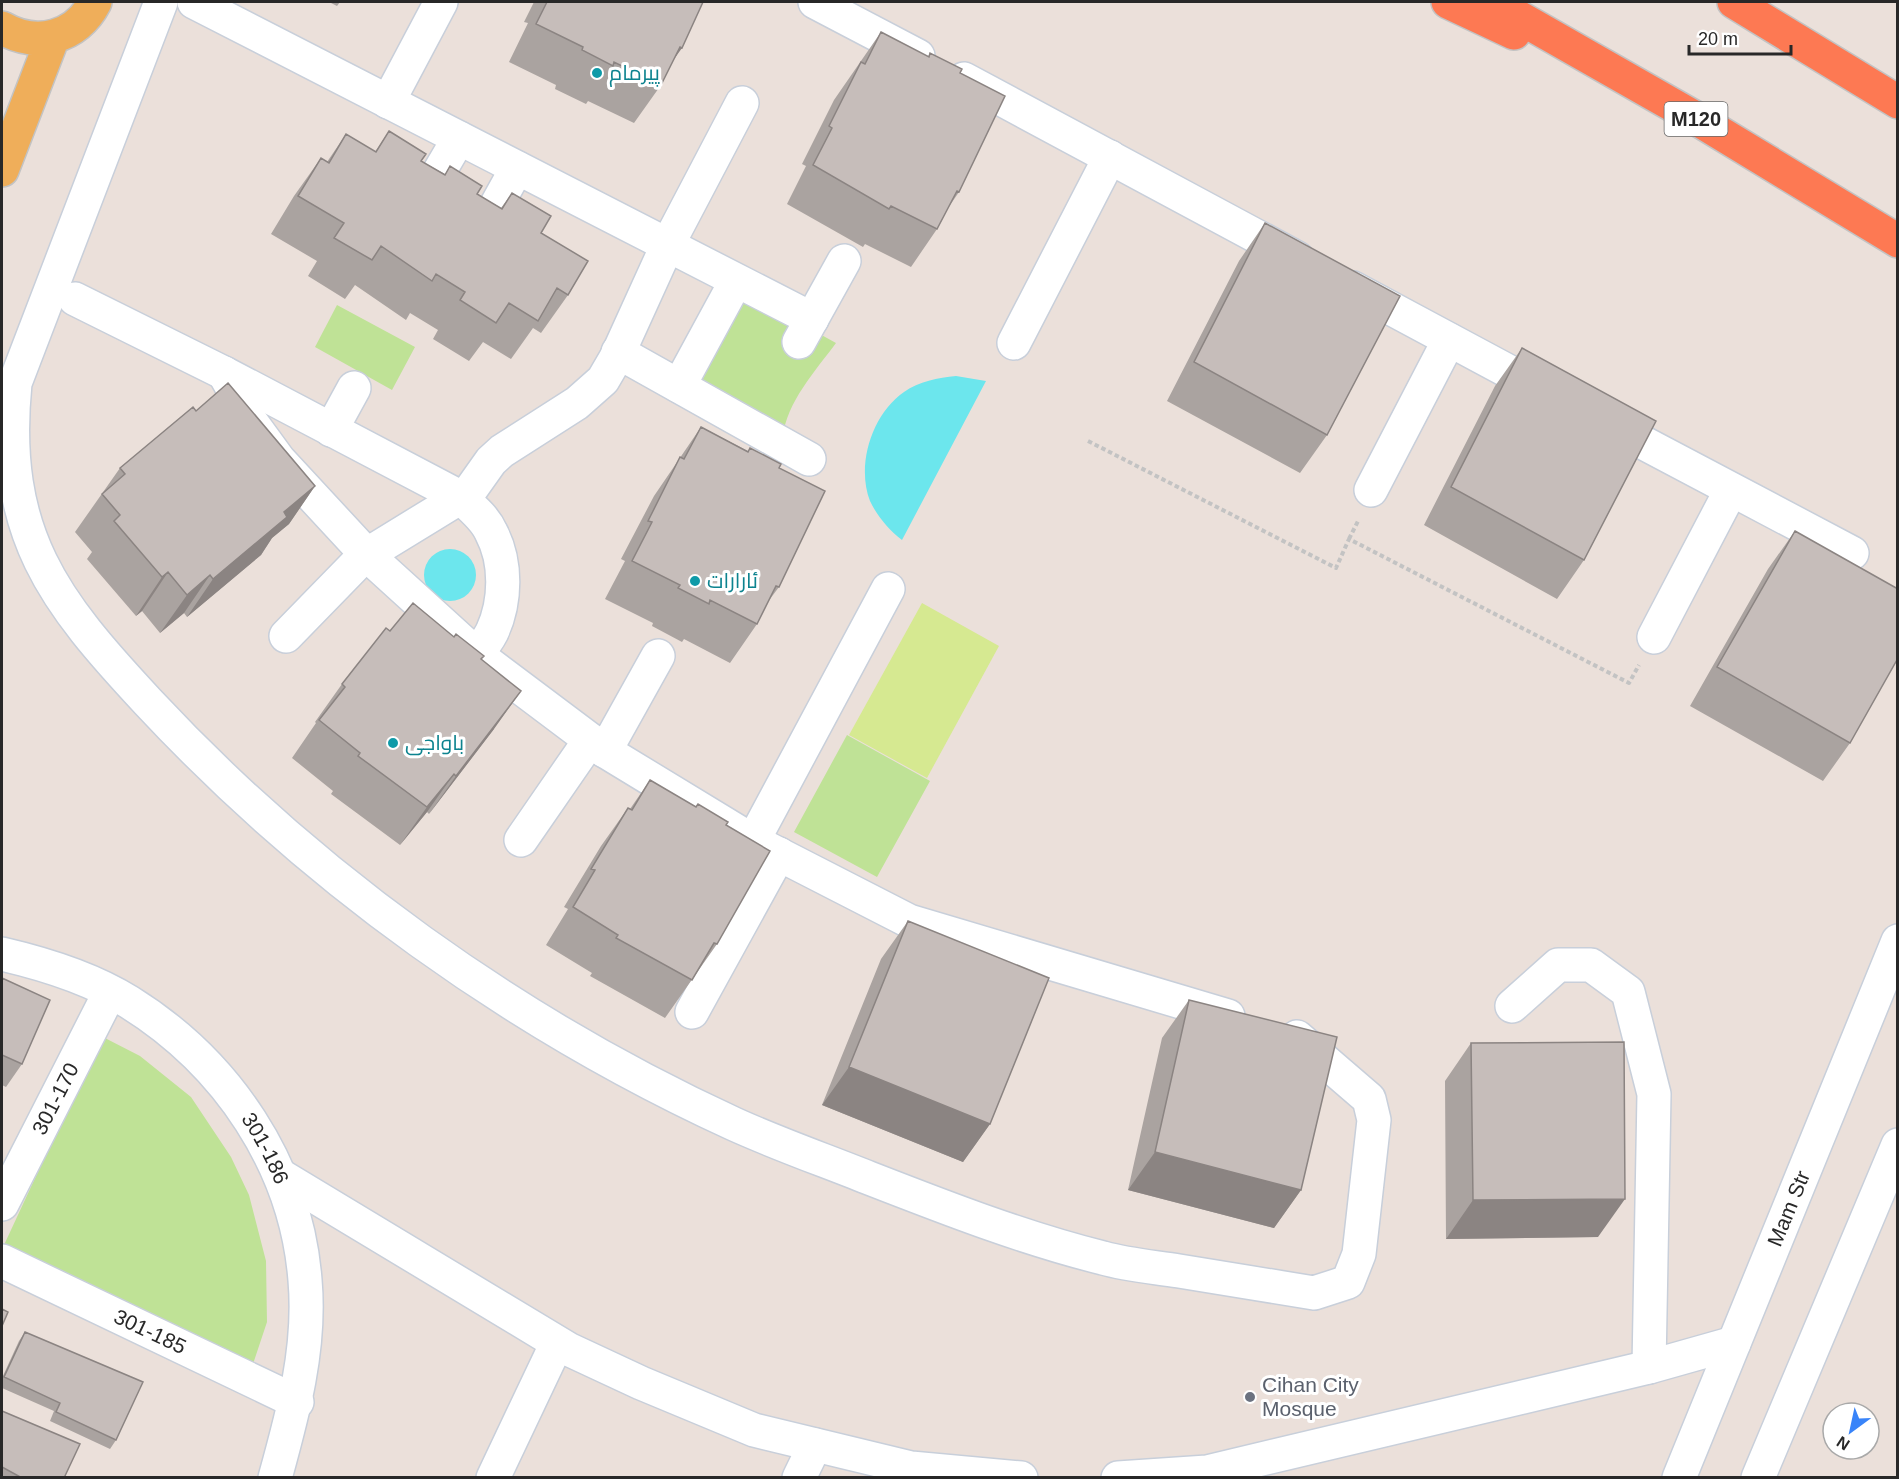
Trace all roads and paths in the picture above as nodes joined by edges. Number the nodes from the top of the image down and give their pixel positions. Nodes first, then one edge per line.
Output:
1 (95, 2) edge
2 (161, 2) edge
3 (194, 2) edge
4 (441, 2) edge
5 (815, 2) edge
6 (1448, 2) edge
7 (1492, 2) edge
8 (1734, 2) edge
9 (2, 28) edge
10 (53, 37) junction
11 (388, 102) junction
12 (1898, 102) edge
13 (742, 103) dead end
14 (1692, 116) junction
15 (459, 138) junction
16 (1110, 157) junction
17 (517, 168) junction
18 (2, 170) edge
19 (425, 196) edge
20 (486, 224) edge
21 (1898, 241) edge
22 (667, 246) junction
23 (844, 261) dead end
24 (736, 280) junction
25 (75, 299) dead end
26 (1449, 340) junction
27 (1014, 343) dead end
28 (618, 352) junction
29 (224, 373) junction
30 (679, 386) junction
31 (354, 388) dead end
32 (331, 430) junction
33 (1088, 441) dead end
34 (809, 459) dead end
35 (4, 475) edge
36 (1371, 490) dead end
37 (1731, 490) junction
38 (460, 497) junction
39 (7, 517) edge
40 (1852, 553) dead end
41 (367, 555) junction
42 (888, 589) dead end
43 (286, 636) dead end
44 (1654, 637) joint
45 (658, 656) dead end
46 (470, 662) junction
47 (597, 745) junction
48 (706, 813) junction
49 (520, 840) dead end
50 (688, 843) edge
51 (766, 848) junction
52 (1898, 941) edge
53 (2, 954) edge
54 (110, 992) junction
55 (1512, 1006) dead end
56 (692, 1012) edge
57 (1898, 1145) edge
58 (281, 1176) junction
59 (2, 1204) edge
60 (2, 1261) edge
61 (557, 1343) junction
62 (1734, 1343) junction
63 (1649, 1367) junction
64 (297, 1402) junction
65 (815, 1444) junction
66 (275, 1478) edge
67 (493, 1478) edge
68 (799, 1478) edge
69 (1022, 1478) edge
70 (1118, 1478) edge
71 (1679, 1478) edge
72 (1758, 1478) edge

1 - 10 main road
2 - 35 street
3 - 11 street
4 - 11 street
5 - 16 street
6 - 14 highway
7 - 14 highway, M120
8 - 12 highway
9 - 10 main road
10 - 18 main road
11 - 15 street
13 - 22 street
14 - 21 highway, M120
15 - 17 street
15 - 19 street
16 - 26 street
16 - 27 street
17 - 20 street
17 - 22 street
22 - 24 street
22 - 28 street
23 - 24 street
24 - 30 street
25 - 29 street
26 - 36 street
26 - 37 street
28 - 30 street
28 - 38 street
29 - 32 street
29 - 41 street
30 - 34 street
31 - 32 street
32 - 38 street
33 - 44 path
35 - 39 street
37 - 40 street
37 - 44 street
38 - 41 street
38 - 46 street
39 - 51 street
41 - 43 street
41 - 46 street
42 - 51 street
45 - 47 street
46 - 47 street
47 - 48 street
47 - 49 street
48 - 50 street
48 - 51 street
51 - 56 street
52 - 62 street, Mam Str
53 - 54 street, 301-186
54 - 58 street, 301-186
54 - 59 street, 301-170
55 - 63 street
57 - 72 street
58 - 61 street
58 - 64 street, 301-186
60 - 64 street, 301-185
61 - 65 street
61 - 67 street
62 - 63 street
62 - 71 street, Mam Str
63 - 70 street
64 - 66 street, 301-186
65 - 68 street
65 - 69 street

